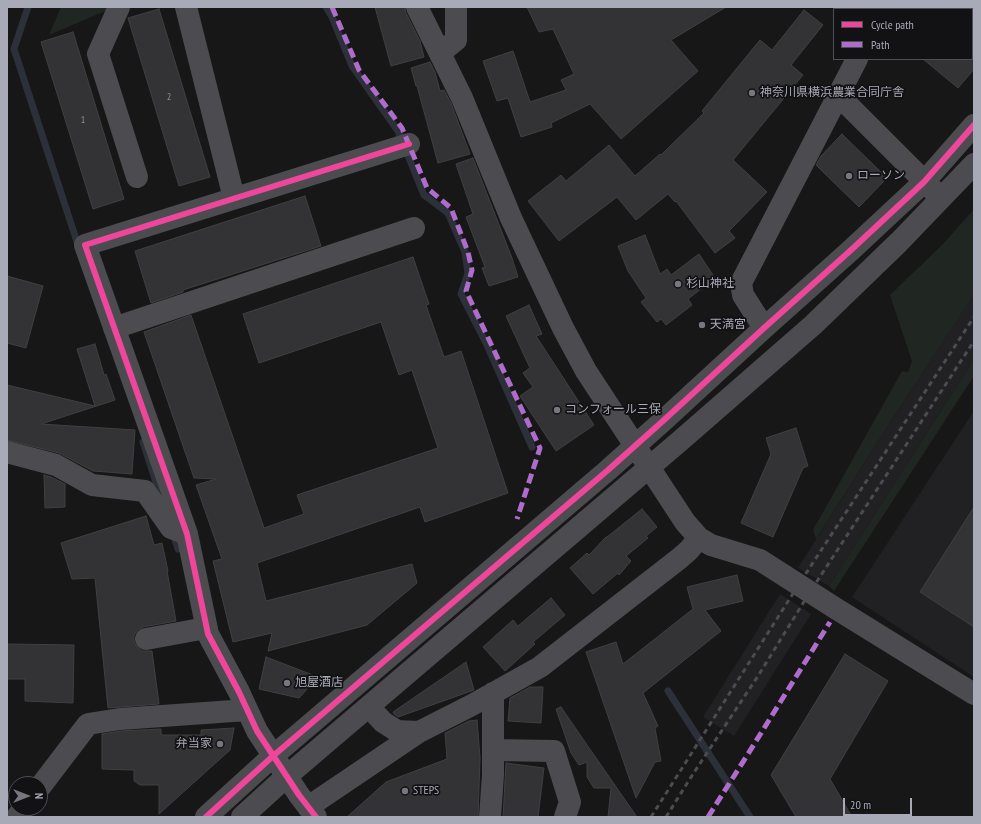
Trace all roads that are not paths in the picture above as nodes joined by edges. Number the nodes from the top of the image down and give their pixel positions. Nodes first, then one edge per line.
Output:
1 (119, 7) edge
2 (186, 7) edge
3 (417, 7) edge
4 (456, 7) edge
5 (440, 53) junction
6 (857, 60) edge
7 (839, 96) junction
8 (974, 125) edge
9 (409, 144) dead end
10 (974, 164) edge
11 (137, 177) dead end
12 (924, 182) junction
13 (234, 198) junction
14 (941, 199) junction
15 (414, 228) dead end
16 (114, 328) junction
17 (764, 328) junction
18 (636, 446) junction
19 (7, 452) edge
20 (649, 467) junction
21 (187, 534) junction
22 (699, 538) junction
23 (206, 628) junction
24 (146, 639) dead end
25 (492, 693) junction
26 (974, 694) edge
27 (369, 707) junction
28 (247, 710) junction
29 (419, 732) junction
30 (493, 750) junction
31 (273, 756) junction
32 (48, 776) edge
33 (287, 776) junction
34 (312, 812) edge
35 (206, 817) edge
36 (242, 817) edge
37 (490, 817) edge
38 (565, 817) edge

1 - 11 street
2 - 13 street
3 - 5 street
4 - 5 street
5 - 18 street
6 - 7 street
7 - 12 street
7 - 17 street
8 - 12 street
9 - 13 street
10 - 14 street
12 - 14 street
12 - 17 street
13 - 16 street
14 - 20 street
15 - 16 street
16 - 21 street
17 - 18 street
18 - 20 street
18 - 31 street
19 - 21 street
20 - 22 street
20 - 27 street
21 - 23 street
22 - 25 street
22 - 26 street
23 - 24 street
23 - 28 street
25 - 29 street
25 - 30 street
27 - 29 street
27 - 33 street
28 - 31 street
28 - 32 street
29 - 34 street
30 - 37 street
30 - 38 street
31 - 33 street
31 - 35 street
33 - 34 street
33 - 36 street

